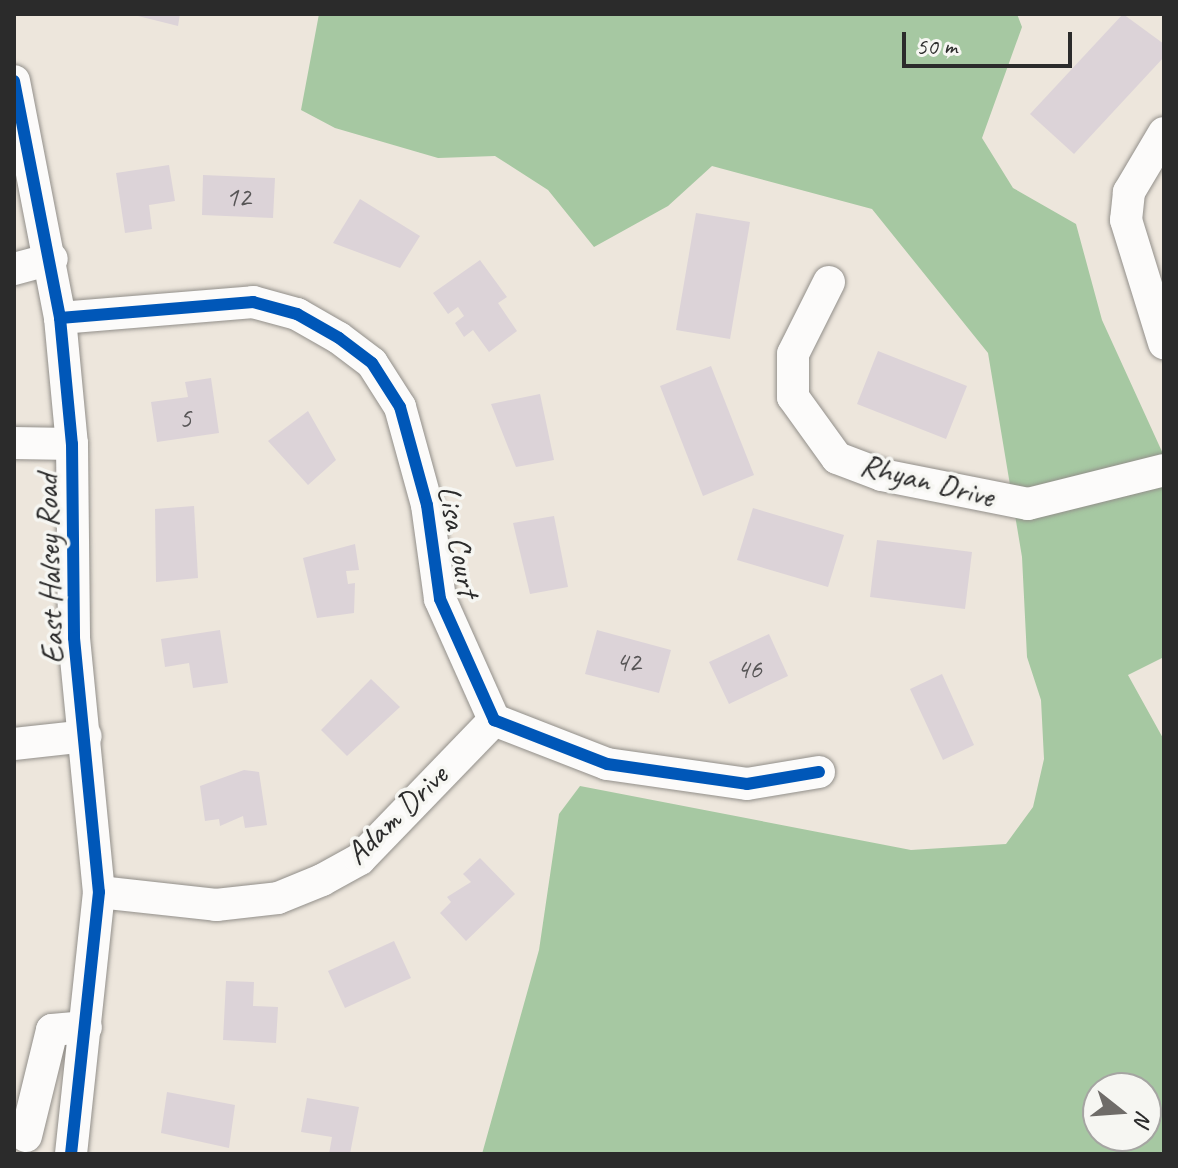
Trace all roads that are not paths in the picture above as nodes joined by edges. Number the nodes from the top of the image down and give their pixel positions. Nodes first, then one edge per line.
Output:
1 (14, 81) edge
2 (1164, 133) edge
3 (52, 259) junction
4 (14, 269) edge
5 (829, 282) dead end
6 (60, 318) junction
7 (1164, 343) edge
8 (14, 443) edge
9 (72, 444) junction
10 (1164, 470) edge
11 (494, 720) junction
12 (86, 736) junction
13 (14, 744) edge
14 (819, 772) dead end
15 (99, 892) junction
16 (86, 1027) junction
17 (20, 1139) edge
18 (71, 1145) edge

1 - 3 street, East Halsey Road
2 - 7 street
3 - 4 street
3 - 6 street, East Halsey Road
5 - 10 street, Rhyan Drive
6 - 9 street, East Halsey Road
6 - 11 street, Lisa Court
8 - 9 street
9 - 12 street, East Halsey Road
11 - 14 street
11 - 15 street, Adam Drive
12 - 13 street
12 - 15 street, East Halsey Road
15 - 16 street, East Halsey Road
16 - 17 street
16 - 18 street, East Halsey Road
17 - 18 street

